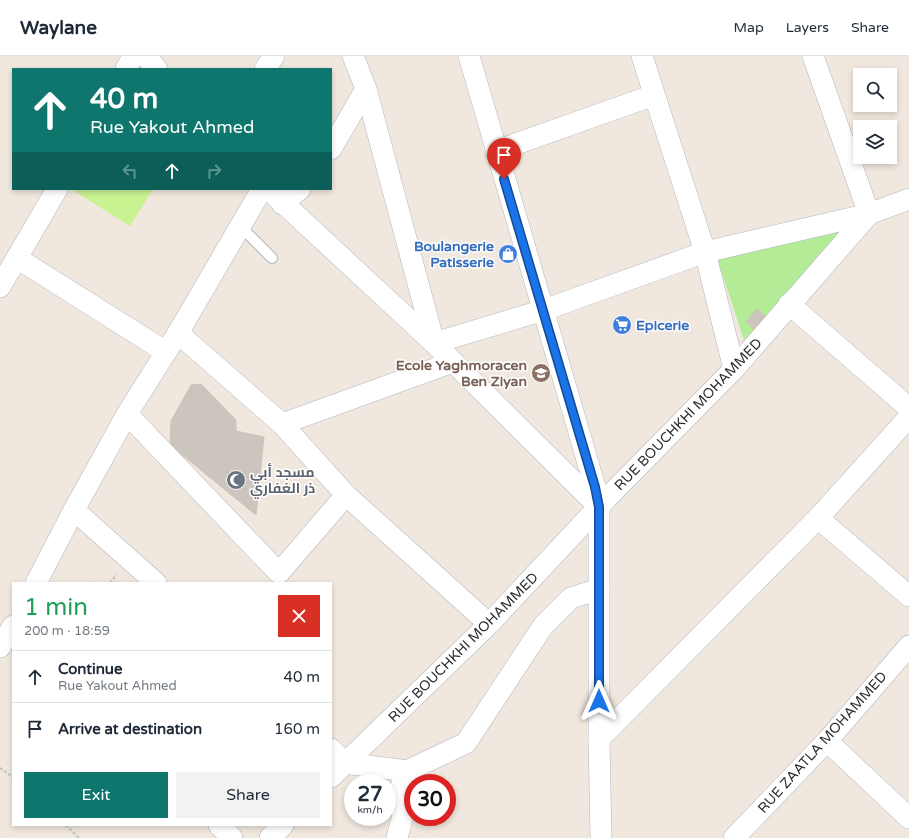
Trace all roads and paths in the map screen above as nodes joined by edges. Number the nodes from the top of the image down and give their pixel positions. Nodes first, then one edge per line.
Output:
1 (133, 56) edge
2 (145, 56) edge
3 (274, 56) edge
4 (353, 56) edge
5 (469, 56) edge
6 (642, 56) edge
7 (813, 56) edge
8 (127, 68) edge
9 (156, 68) edge
10 (266, 68) edge
11 (366, 89) junction
12 (654, 95) junction
13 (332, 147) edge
14 (496, 151) junction
15 (56, 190) edge
16 (261, 190) edge
17 (269, 190) edge
18 (299, 190) edge
19 (909, 199) edge
20 (282, 204) junction
21 (869, 214) junction
22 (240, 226) junction
23 (705, 252) junction
24 (17, 258) junction
25 (272, 258) dead end
26 (0, 287) edge
27 (789, 304) junction
28 (544, 310) junction
29 (178, 333) junction
30 (434, 342) junction
31 (166, 352) junction
32 (453, 362) junction
33 (734, 369) junction
34 (909, 408) edge
35 (127, 414) junction
36 (909, 417) edge
37 (282, 424) junction
38 (346, 495) junction
39 (599, 507) junction
40 (74, 510) junction
41 (818, 518) junction
42 (274, 578) edge
43 (37, 582) edge
44 (155, 582) edge
45 (599, 589) junction
46 (909, 596) edge
47 (489, 624) junction
48 (12, 628) edge
49 (909, 646) edge
50 (0, 647) edge
51 (599, 739) junction
52 (827, 741) junction
53 (336, 763) edge
54 (0, 768) edge
55 (407, 770) junction
56 (12, 775) edge
57 (909, 818) edge
58 (67, 826) edge
59 (220, 826) edge
60 (282, 826) edge
61 (79, 838) edge
62 (232, 838) edge
63 (270, 838) edge
64 (397, 838) edge
65 (601, 838) edge
66 (734, 838) edge

1 - 8 street
2 - 9 street
3 - 10 street
4 - 11 street
5 - 14 street
6 - 12 street
7 - 21 street
11 - 13 street
11 - 30 street
12 - 14 street
12 - 23 street
14 - 28 street
15 - 24 street
16 - 22 street
17 - 20 street
18 - 20 street
19 - 21 street
20 - 30 street
21 - 23 street
21 - 27 street, RUE BOUCHKHI MOHAMMED
22 - 25 lane
22 - 29 street
23 - 28 street
23 - 33 street
24 - 26 street
24 - 31 street
27 - 33 street, RUE BOUCHKHI MOHAMMED
27 - 34 street
28 - 30 street
28 - 39 street
29 - 31 street
29 - 37 street
30 - 32 street
31 - 35 street
32 - 37 street
32 - 39 street
33 - 39 street, RUE BOUCHKHI MOHAMMED
35 - 40 street
35 - 42 street
36 - 41 street
37 - 38 street
38 - 42 street
38 - 47 street
39 - 45 street
39 - 47 street, RUE BOUCHKHI MOHAMMED
40 - 43 street
40 - 44 street
41 - 46 street
41 - 51 street
45 - 51 street
45 - 55 street
47 - 53 street, RUE BOUCHKHI MOHAMMED
48 - 50 street
49 - 52 street, RUE ZAATLA MOHAMMED
51 - 65 street
52 - 57 street
52 - 66 street, RUE ZAATLA MOHAMMED
53 - 55 street
54 - 56 path
55 - 64 street
58 - 61 path
59 - 62 street
60 - 63 street

